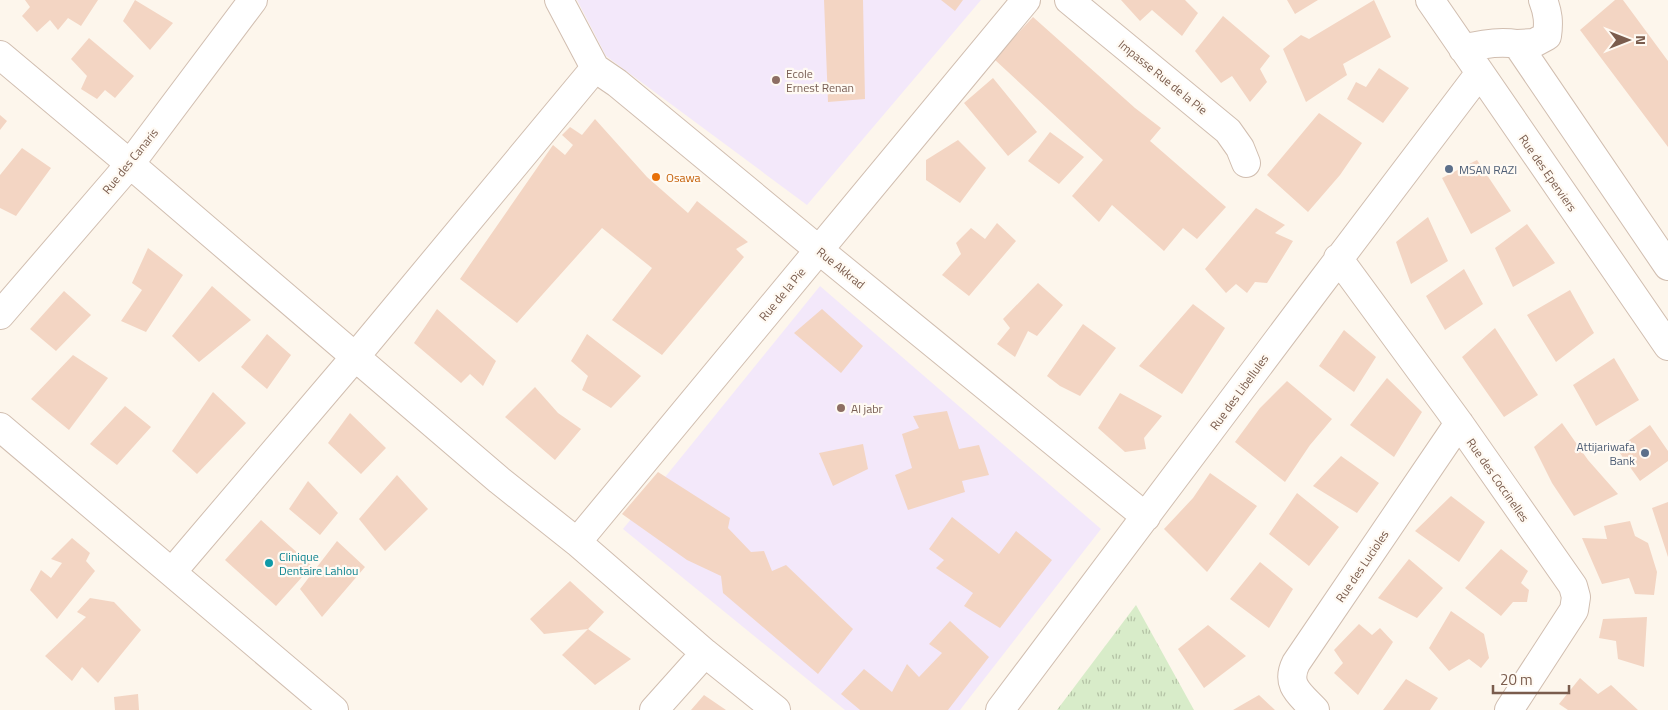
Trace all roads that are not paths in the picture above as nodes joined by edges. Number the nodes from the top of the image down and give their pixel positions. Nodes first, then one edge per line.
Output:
1 (253, 0) edge
2 (558, 0) edge
3 (1026, 0) edge
4 (1069, 0) edge
5 (1430, 0) edge
6 (1543, 0) edge
7 (1517, 44) junction
8 (1463, 49) junction
9 (0, 55) edge
10 (595, 68) junction
11 (1480, 74) junction
12 (1246, 163) dead end
13 (130, 164) junction
14 (818, 250) junction
15 (1338, 258) junction
16 (1668, 266) edge
17 (0, 315) edge
18 (1668, 346) edge
19 (355, 357) junction
20 (1459, 423) junction
21 (0, 427) edge
22 (1146, 517) junction
23 (577, 542) junction
24 (172, 572) junction
25 (705, 653) junction
26 (334, 710) edge
27 (654, 710) edge
28 (776, 710) edge
29 (1000, 710) edge
30 (1314, 710) edge
31 (1508, 710) edge

1 - 13 street, Rue des Canaris
2 - 10 street, Rue Akkrad
3 - 14 street, Rue de la Pie
4 - 12 street, Impasse Rue de la Pie
5 - 8 street, Rue des Eperviers
6 - 7 street
7 - 8 street
7 - 16 street
8 - 11 street, Rue des Eperviers
9 - 13 street
10 - 14 street, Rue Akkrad
10 - 19 street
11 - 15 street, Rue des Libellules
11 - 18 street, Rue des Eperviers
13 - 17 street, Rue des Canaris
13 - 19 street
14 - 22 street, Rue Akkrad
14 - 23 street, Rue de la Pie
15 - 20 street, Rue des Coccinelles
15 - 22 street, Rue des Libellules
19 - 23 street
19 - 24 street
20 - 30 street, Rue des Lucioles
20 - 31 street, Rue des Coccinelles
21 - 24 street
22 - 29 street, Rue des Libellules
23 - 25 street
24 - 26 street
25 - 27 street
25 - 28 street

